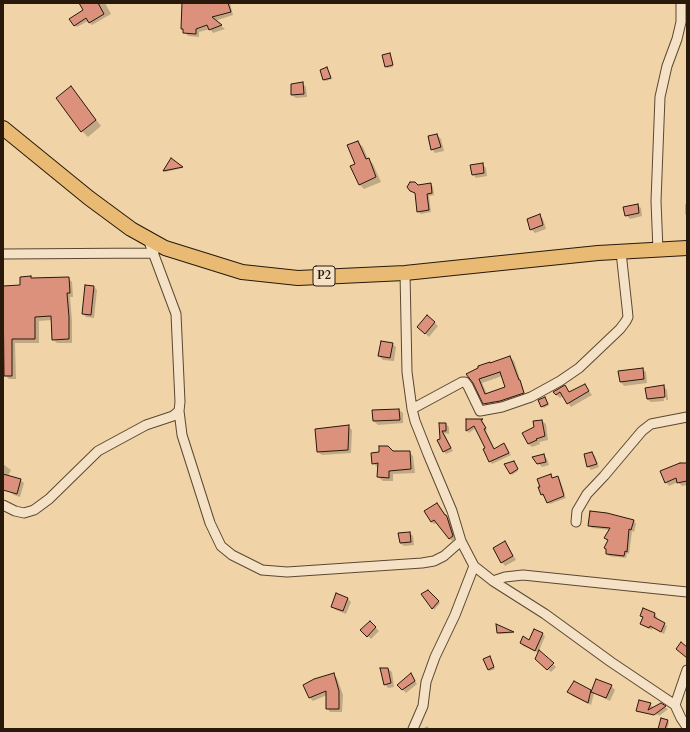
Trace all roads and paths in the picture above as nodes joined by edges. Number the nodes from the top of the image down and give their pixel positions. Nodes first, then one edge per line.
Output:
1 (681, 3) edge
2 (3, 128) edge
3 (148, 238) junction
4 (687, 248) edge
5 (658, 250) junction
6 (621, 252) junction
7 (154, 253) junction
8 (3, 254) edge
9 (405, 273) junction
10 (411, 404) junction
11 (179, 411) junction
12 (687, 416) edge
13 (3, 505) edge
14 (576, 522) dead end
15 (461, 541) junction
16 (474, 566) junction
17 (493, 581) junction
18 (687, 592) edge
19 (687, 670) edge
20 (675, 705) junction
21 (687, 727) edge
22 (413, 729) edge

1 - 5 street
2 - 3 main road, P2
3 - 7 street
3 - 9 main road, P2
4 - 5 main road, P2
5 - 6 main road, P2
6 - 9 main road, P2
6 - 10 street
7 - 8 street
7 - 11 street
9 - 10 street
10 - 15 street
11 - 13 street
11 - 15 street
12 - 14 street
15 - 16 street
16 - 17 street
16 - 22 street
17 - 18 street
17 - 20 street
19 - 20 street
20 - 21 street

